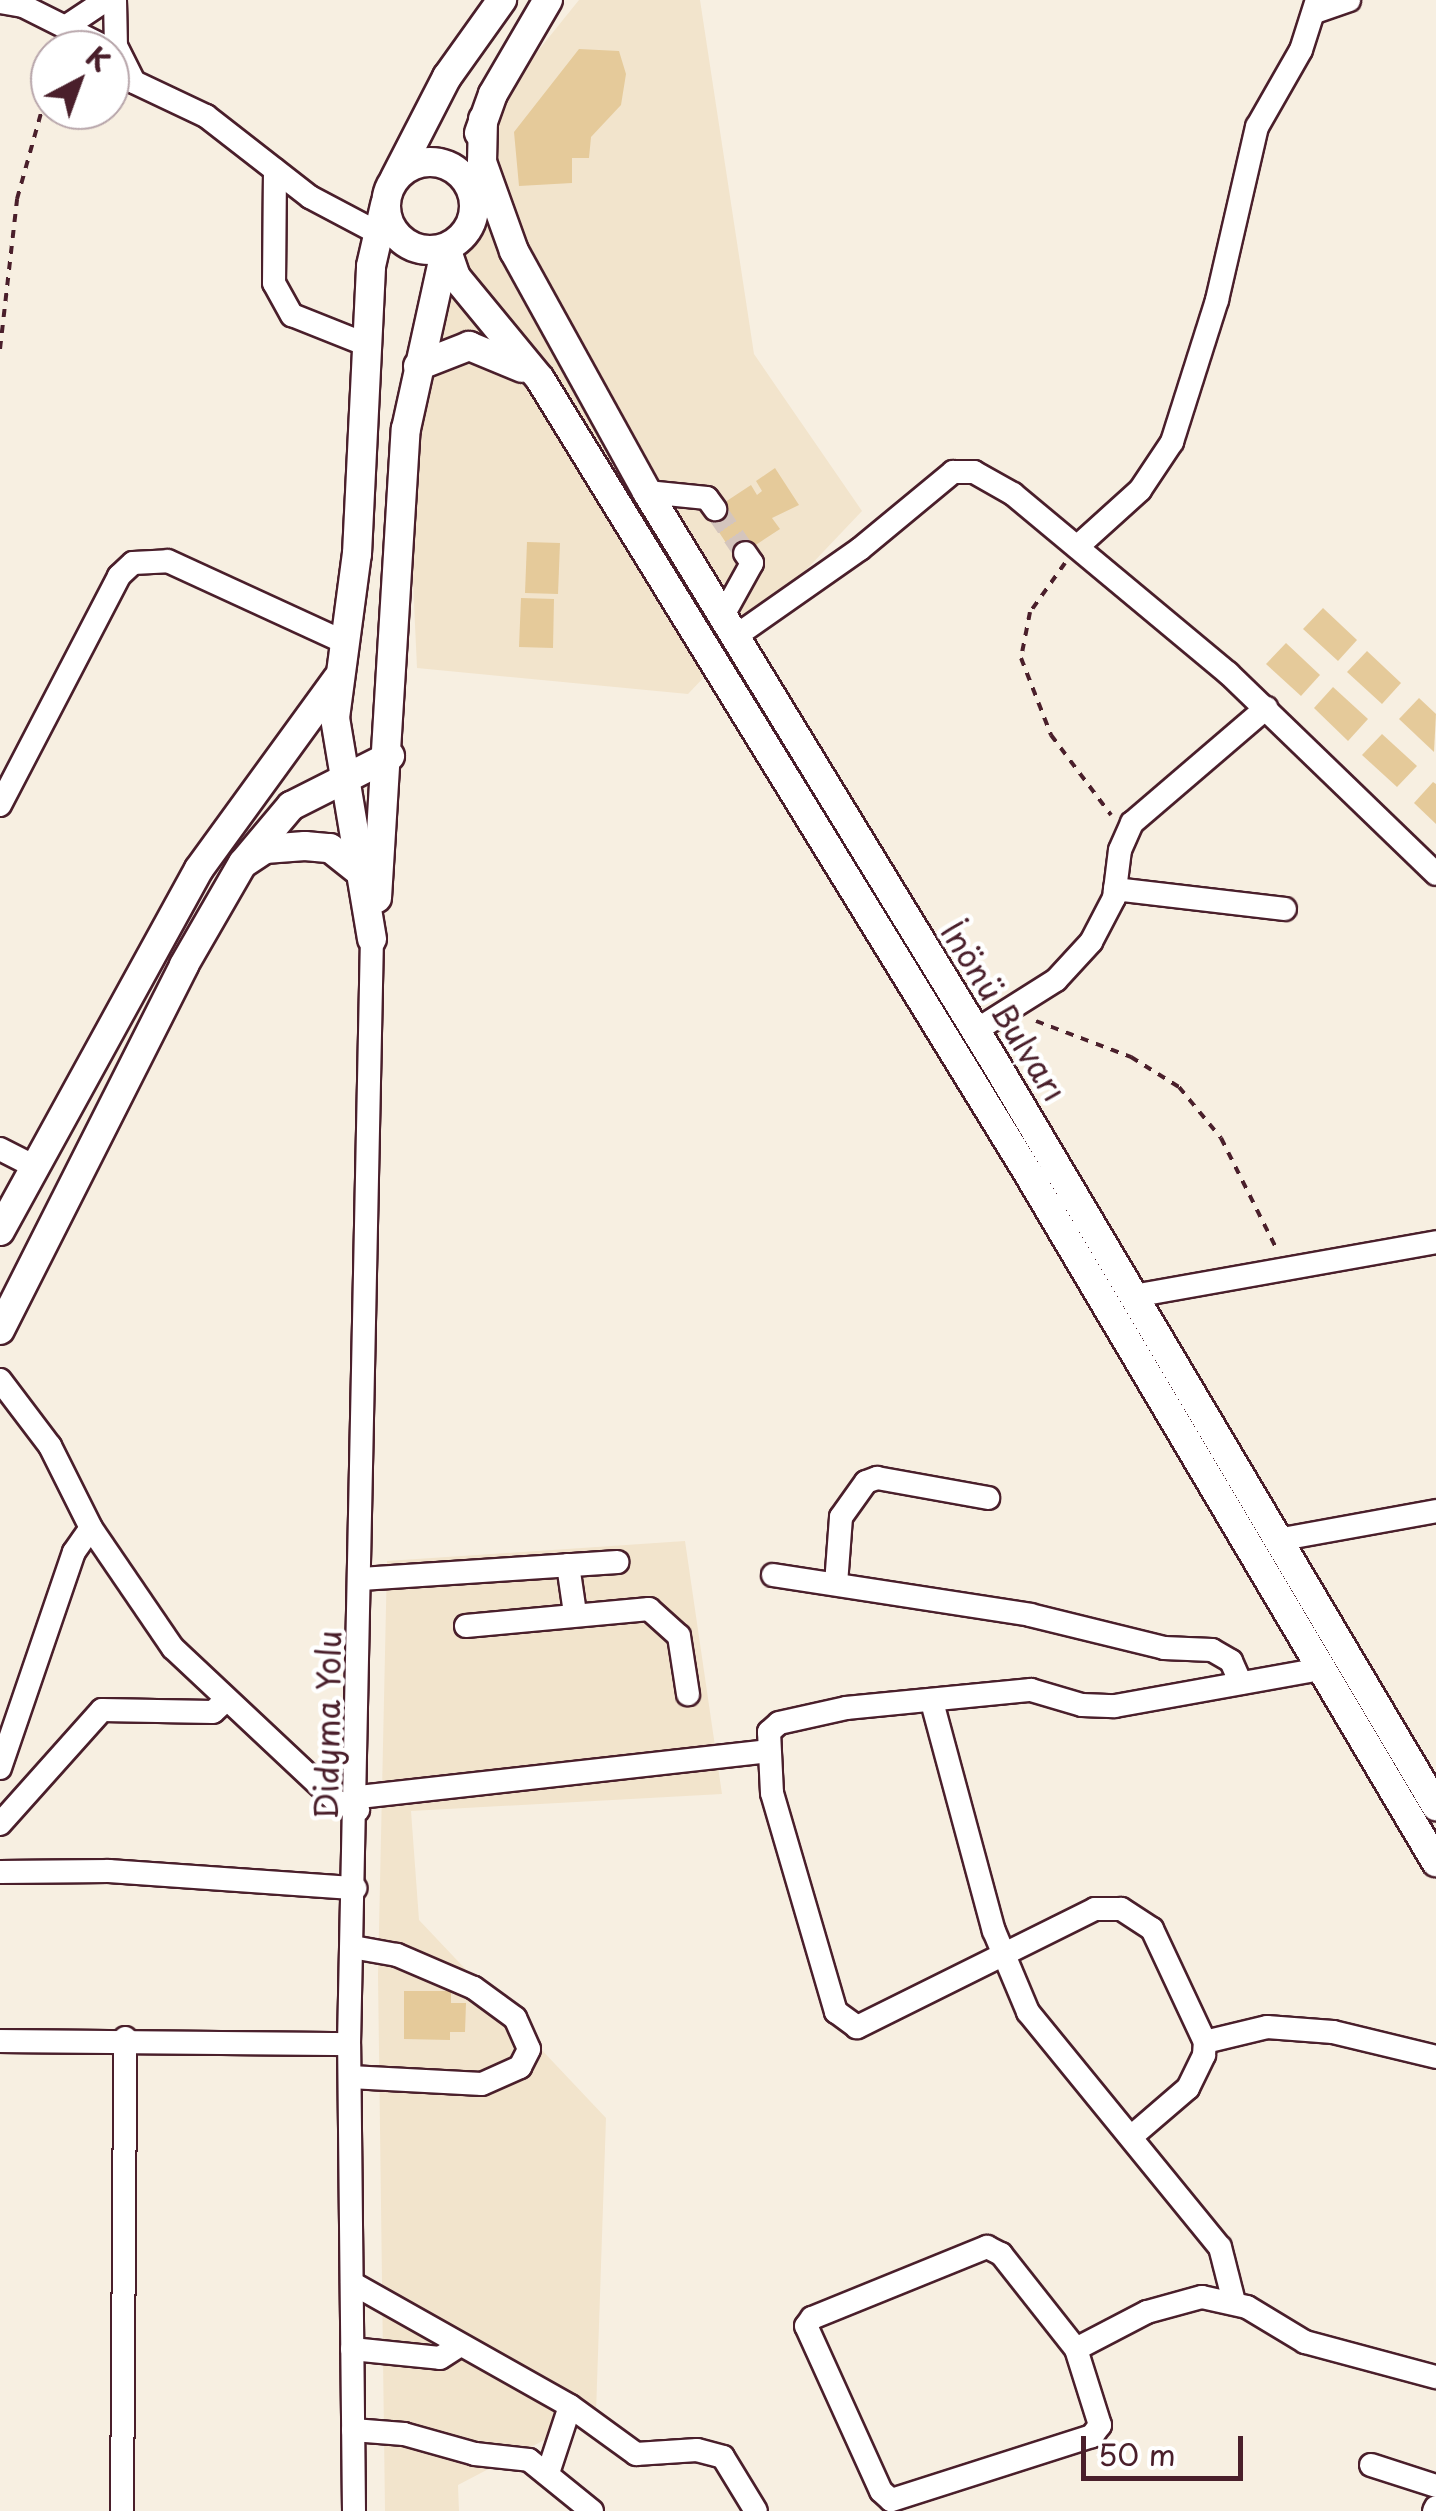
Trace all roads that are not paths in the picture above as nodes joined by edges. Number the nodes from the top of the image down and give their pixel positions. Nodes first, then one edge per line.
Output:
1 (106, 0) edge
2 (115, 0) edge
3 (502, 0) edge
4 (548, 0) edge
5 (1349, 0) edge
6 (0, 2) edge
7 (1316, 6) edge
8 (67, 26) junction
9 (74, 30) edge
10 (117, 30) edge
11 (130, 75) edge
12 (484, 119) junction
13 (275, 170) junction
14 (464, 177) junction
15 (390, 192) junction
16 (474, 210) junction
17 (378, 233) junction
18 (446, 248) junction
19 (514, 251) junction
20 (365, 344) junction
21 (418, 366) junction
22 (540, 379) junction
23 (647, 492) junction
24 (714, 509) tunnel mouth
25 (1077, 547) junction
26 (745, 553) tunnel mouth
27 (727, 628) junction
28 (346, 642) junction
29 (340, 674) junction
30 (391, 682) junction
31 (1266, 708) junction
32 (390, 756) junction
33 (343, 781) junction
34 (0, 805) edge
35 (243, 864) junction
36 (364, 874) junction
37 (1436, 874) edge
38 (1115, 890) junction
39 (1285, 908) dead end
40 (372, 939) junction
41 (976, 1031) junction
42 (0, 1149) edge
43 (34, 1166) junction
44 (0, 1231) edge
45 (1436, 1242) edge
46 (1134, 1296) junction
47 (0, 1330) edge
48 (0, 1380) edge
49 (988, 1498) dead end
50 (1436, 1512) edge
51 (91, 1528) junction
52 (1277, 1540) junction
53 (617, 1562) dead end
54 (568, 1565) junction
55 (773, 1575) dead end
56 (362, 1579) junction
57 (836, 1584) junction
58 (574, 1613) junction
59 (466, 1626) dead end
60 (1321, 1668) junction
61 (1240, 1683) junction
62 (688, 1694) dead end
63 (226, 1700) junction
64 (932, 1702) junction
65 (768, 1750) junction
66 (0, 1768) edge
67 (359, 1803) junction
68 (1436, 1806) edge
69 (0, 1824) edge
70 (1436, 1862) edge
71 (0, 1872) edge
72 (354, 1888) junction
73 (352, 1947) junction
74 (1005, 1958) junction
75 (124, 2038) junction
76 (0, 2041) edge
77 (1205, 2042) junction
78 (349, 2044) junction
79 (1436, 2057) edge
80 (350, 2077) junction
81 (1131, 2137) junction
82 (352, 2283) junction
83 (1234, 2302) junction
84 (460, 2345) junction
85 (1076, 2348) junction
86 (352, 2350) junction
87 (1436, 2376) edge
88 (570, 2406) junction
89 (353, 2430) junction
90 (1371, 2465) dead end
91 (549, 2470) junction
92 (1436, 2486) edge
93 (122, 2511) edge
94 (354, 2511) edge
95 (592, 2511) edge
96 (756, 2511) edge

1 - 8 street
2 - 10 street
3 - 15 main road
4 - 12 main road
5 - 7 street
6 - 8 street
7 - 25 street
8 - 9 street
11 - 13 street
12 - 14 main road
12 - 19 main road
13 - 17 street
13 - 20 street
14 - 15 main road
14 - 16 main road
15 - 17 main road
15 - 18 main road
16 - 18 main road
16 - 19 main road
17 - 20 main road
18 - 21 main road
18 - 22 main road, İnönü Bulvarı
19 - 23 main road, İnönü Bulvarı
20 - 28 main road
21 - 22 main road
21 - 30 main road
22 - 60 main road, İnönü Bulvarı
23 - 24 street
23 - 27 main road, İnönü Bulvarı
25 - 27 street
25 - 31 street
26 - 27 street
27 - 41 main road, İnönü Bulvarı
28 - 29 main road
28 - 34 street
29 - 30 main road
29 - 33 main road
29 - 43 main road
30 - 32 main road
31 - 37 street
31 - 38 street
32 - 33 main road
32 - 40 main road
33 - 35 main road
33 - 36 main road
35 - 36 main road
35 - 47 main road
36 - 40 main road
38 - 39 street
38 - 41 street
40 - 56 street, Didyma Yolu
41 - 46 main road, İnönü Bulvarı
42 - 43 street
43 - 44 main road
45 - 46 street
46 - 52 main road, İnönü Bulvarı
48 - 51 street
49 - 57 street
50 - 52 street
51 - 63 street
51 - 66 street
52 - 68 main road, İnönü Bulvarı
53 - 54 street
54 - 56 street
54 - 58 street
55 - 57 street
56 - 67 street, Didyma Yolu
57 - 61 street
58 - 59 street
58 - 62 street
60 - 61 street
60 - 70 main road, İnönü Bulvarı
61 - 64 street
63 - 67 street
63 - 69 street
64 - 65 street
64 - 74 street
65 - 67 street
65 - 74 street
67 - 72 street, Didyma Yolu
71 - 72 street
72 - 73 street, Didyma Yolu
73 - 78 street, Didyma Yolu
73 - 80 street
74 - 77 street
74 - 81 street
75 - 76 street
75 - 78 street
75 - 93 street
77 - 79 street
77 - 81 street
78 - 80 street, Didyma Yolu
80 - 82 street, Didyma Yolu
81 - 83 street
82 - 84 street
82 - 86 street, Didyma Yolu
83 - 85 street
83 - 87 street
84 - 86 street
84 - 88 street
85 - 85 street
86 - 89 street, Didyma Yolu
88 - 91 street
88 - 96 street
89 - 91 street
89 - 94 street, Didyma Yolu
90 - 92 street
91 - 95 street

